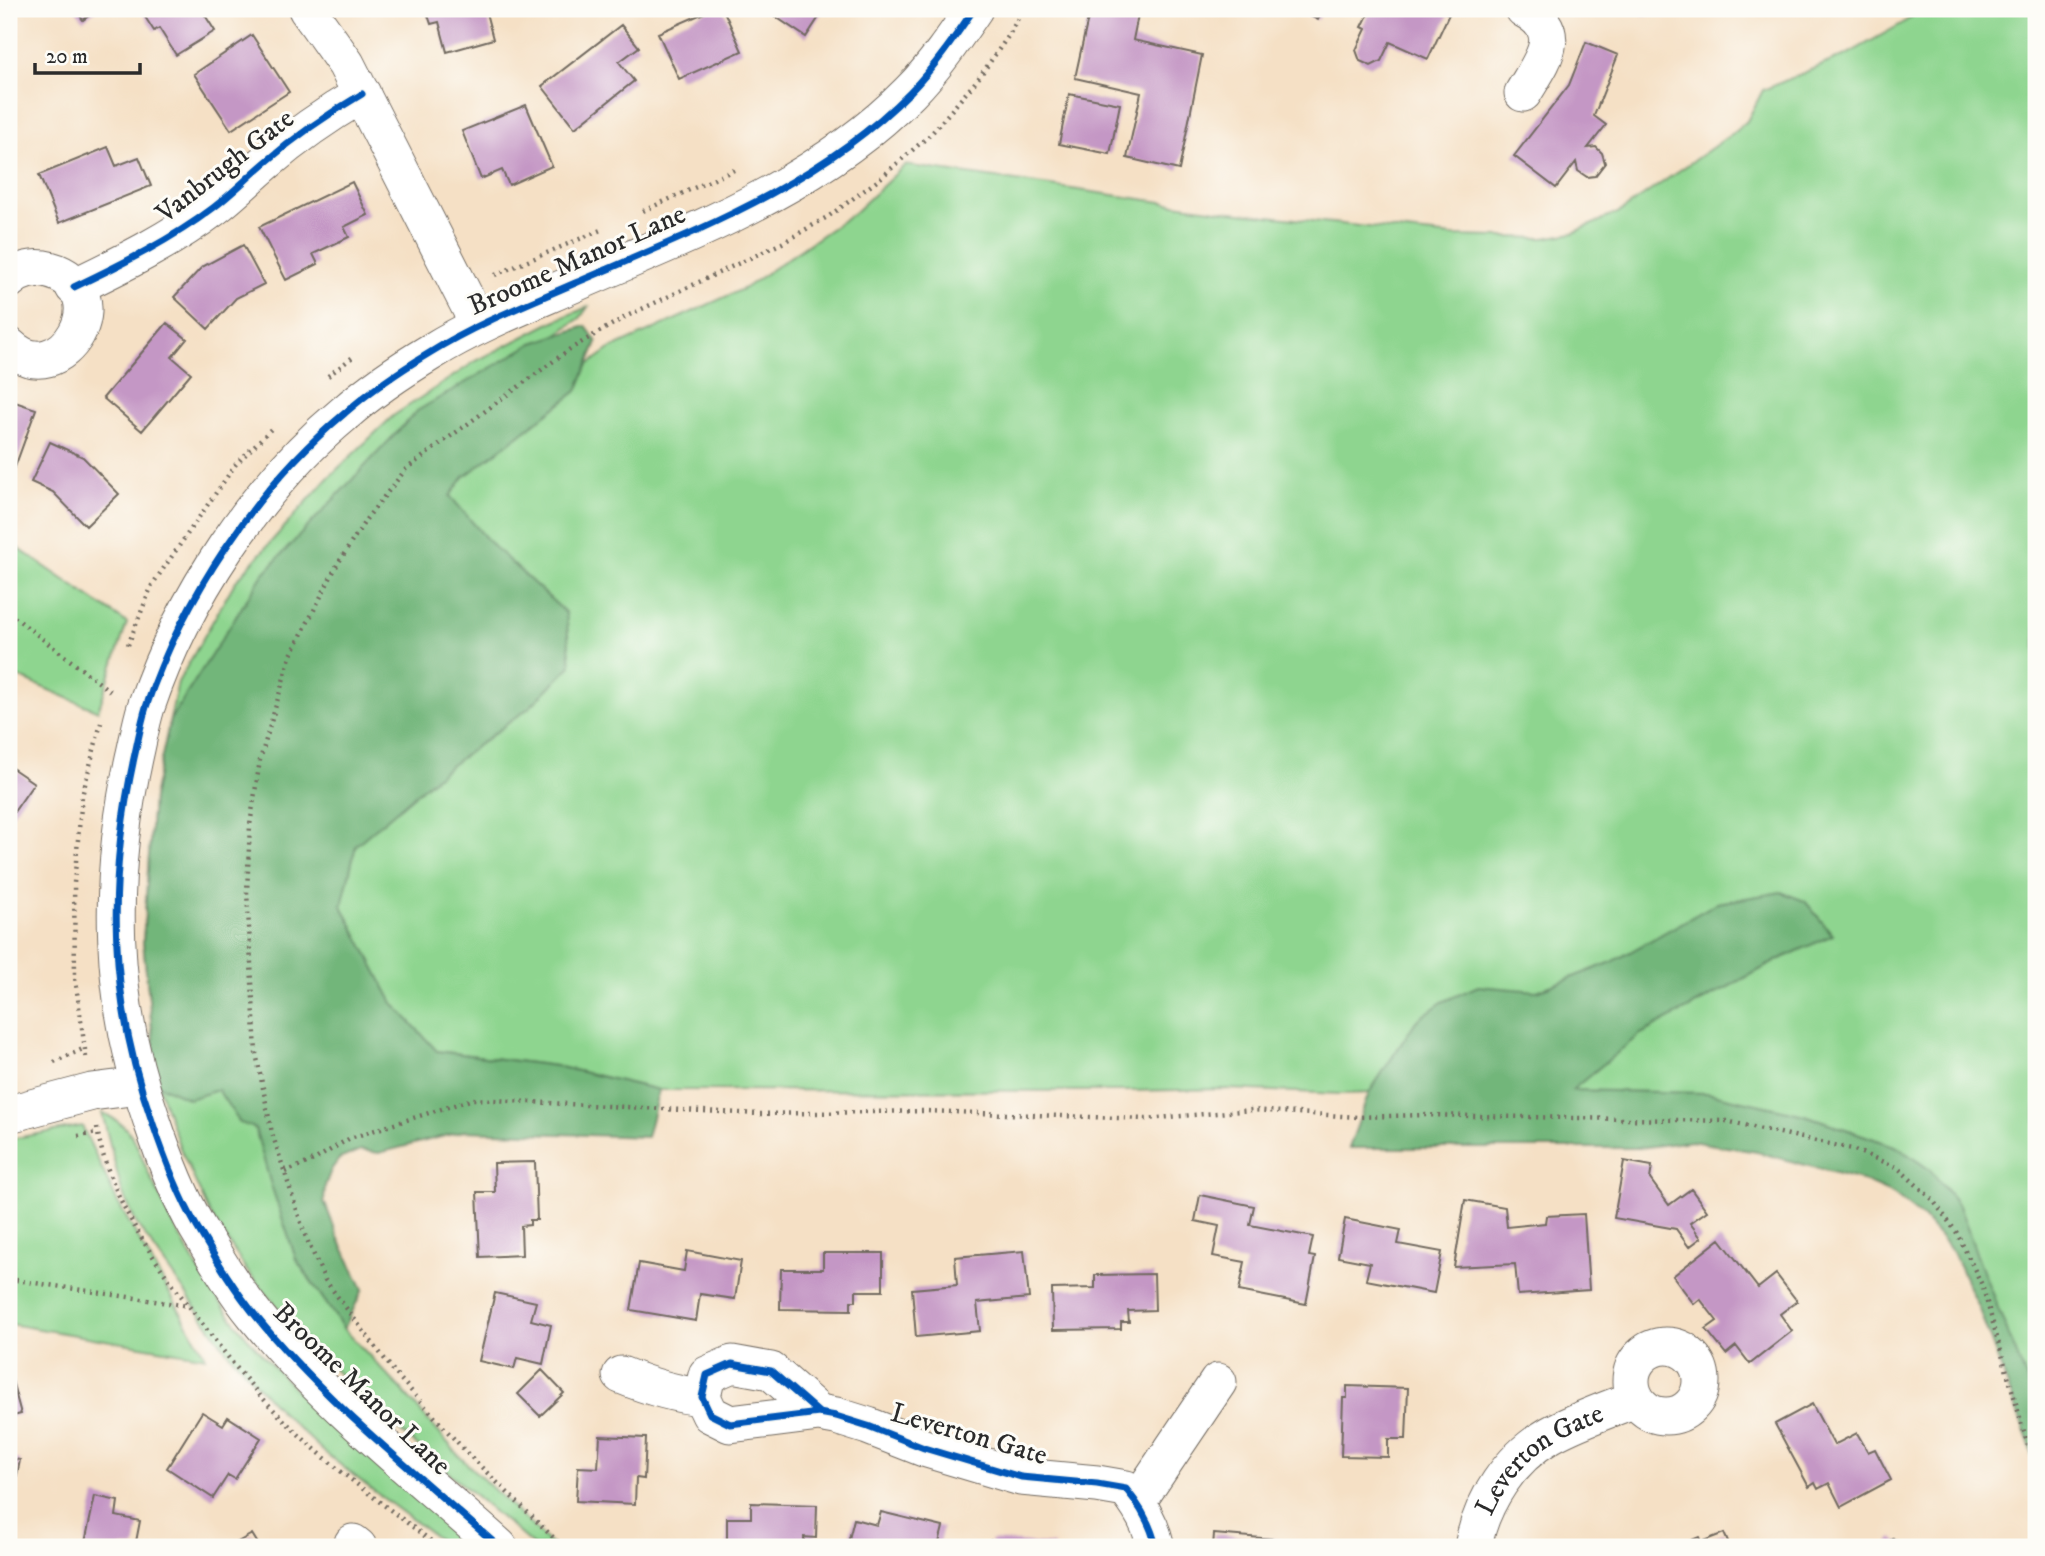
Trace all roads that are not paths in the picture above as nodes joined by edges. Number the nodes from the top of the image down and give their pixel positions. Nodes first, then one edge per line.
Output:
1 (307, 9) edge
2 (974, 9) edge
3 (1524, 9) edge
4 (1523, 93) dead end
5 (362, 94) junction
6 (9, 280) edge
7 (74, 287) junction
8 (479, 325) junction
9 (9, 346) edge
10 (139, 1086) junction
11 (9, 1114) edge
12 (621, 1375) dead end
13 (1218, 1382) dead end
14 (702, 1397) junction
15 (1635, 1399) dead end
16 (819, 1413) junction
17 (1137, 1502) junction
18 (499, 1547) edge
19 (1156, 1547) edge
20 (1473, 1547) edge

1 - 5 street
2 - 8 street, Broome Manor Lane
3 - 4 street
5 - 7 street, Vanbrugh Gate
5 - 8 street
6 - 7 street
7 - 9 street
8 - 10 street, Broome Manor Lane
10 - 11 street
10 - 18 street, Broome Manor Lane
12 - 14 street
13 - 17 street
14 - 16 street, Leverton Gate
14 - 16 street, Leverton Gate
15 - 20 street, Leverton Gate
16 - 17 street, Leverton Gate
17 - 19 street

